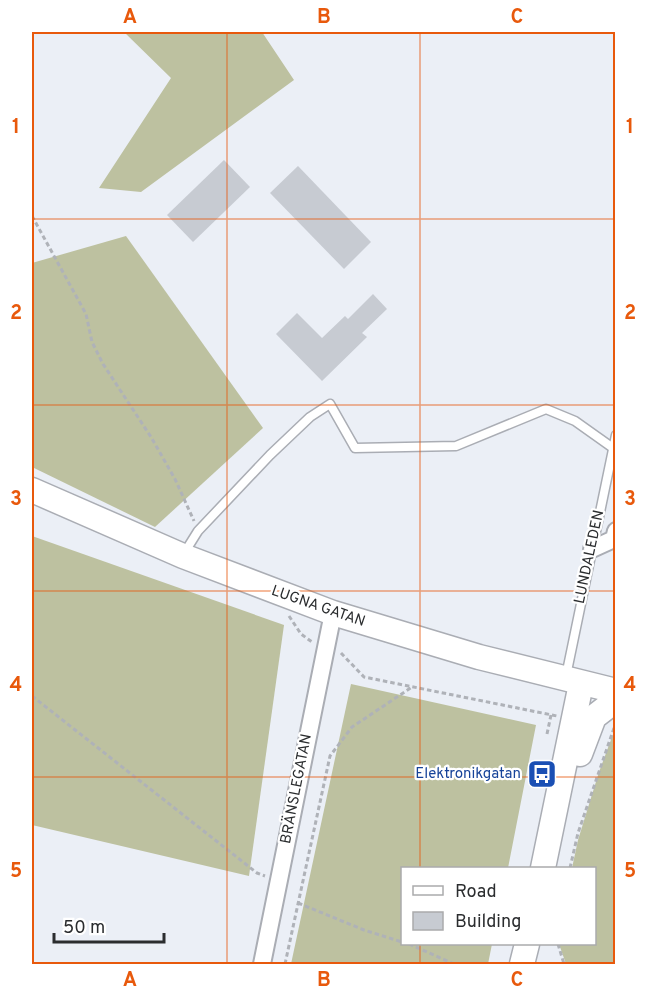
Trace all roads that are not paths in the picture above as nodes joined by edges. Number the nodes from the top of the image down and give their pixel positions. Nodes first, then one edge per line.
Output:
1 (615, 435) edge
2 (613, 448) junction
3 (32, 490) edge
4 (615, 531) edge
5 (592, 549) junction
6 (183, 556) junction
7 (333, 613) junction
8 (573, 682) junction
9 (615, 691) edge
10 (615, 700) edge
11 (553, 824) junction
12 (543, 867) edge
13 (526, 945) edge
14 (262, 964) edge
15 (522, 964) edge

1 - 2 lane, LUNDALEDEN
2 - 5 lane, LUNDALEDEN
2 - 6 lane
3 - 6 main road, LUGNA GATAN
4 - 5 street
5 - 8 lane, LUNDALEDEN
6 - 7 main road, LUGNA GATAN
7 - 8 main road, LUGNA GATAN
7 - 14 street, BRÄNSLEGATAN
8 - 9 main road, LUGNA GATAN
8 - 11 main road, LUNDALEDEN
10 - 11 main road, LUNDALEDEN
11 - 12 main road, LUNDALEDEN
13 - 15 main road

